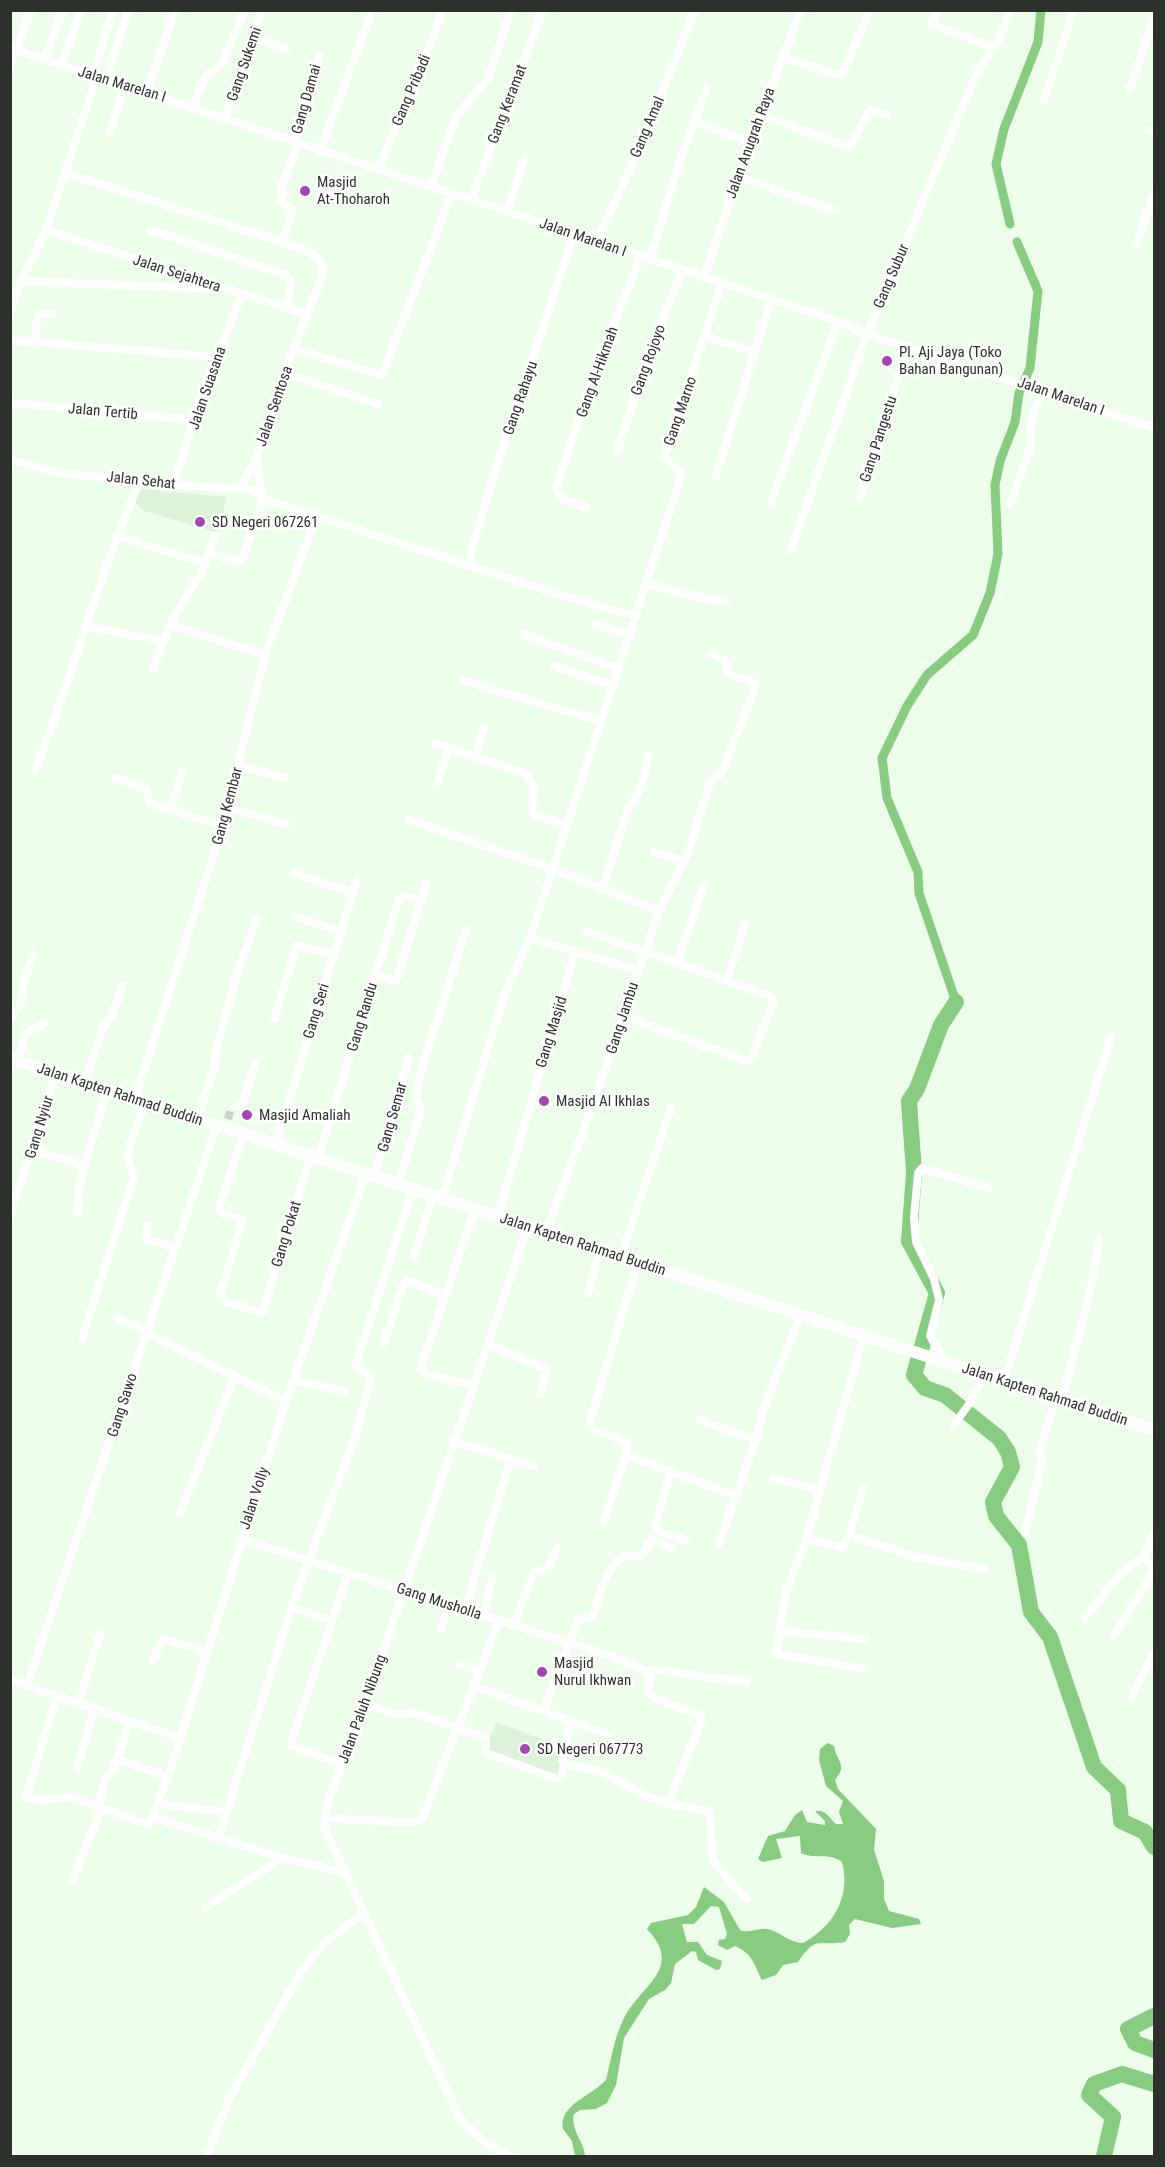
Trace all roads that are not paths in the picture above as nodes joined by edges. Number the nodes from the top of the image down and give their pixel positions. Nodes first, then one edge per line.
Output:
1 (31, 10) edge
2 (63, 10) edge
3 (81, 10) edge
4 (113, 10) edge
5 (129, 10) edge
6 (175, 10) edge
7 (245, 10) edge
8 (262, 10) edge
9 (442, 10) edge
10 (511, 10) edge
11 (543, 10) edge
12 (695, 10) edge
13 (801, 10) edge
14 (870, 10) edge
15 (938, 10) edge
16 (1011, 10) edge
17 (1074, 10) edge
18 (370, 16) dead end
19 (1155, 17) edge
20 (254, 38) junction
21 (992, 47) junction
22 (13, 49) edge
23 (287, 49) dead end
24 (319, 56) dead end
25 (782, 57) junction
26 (45, 59) junction
27 (61, 64) junction
28 (10, 66) edge
29 (95, 75) junction
30 (105, 79) junction
31 (124, 85) junction
32 (1130, 89) dead end
33 (706, 90) dead end
34 (147, 92) junction
35 (1044, 100) dead end
36 (193, 106) junction
37 (760, 114) junction
38 (886, 114) dead end
39 (225, 118) junction
40 (694, 122) junction
41 (110, 134) dead end
42 (750, 142) junction
43 (296, 143) junction
44 (320, 151) junction
45 (525, 158) dead end
46 (378, 169) junction
47 (66, 173) junction
48 (738, 176) junction
49 (431, 186) junction
50 (452, 193) junction
51 (1155, 193) edge
52 (471, 199) junction
53 (507, 211) junction
54 (836, 211) dead end
55 (46, 230) junction
56 (150, 230) dead end
57 (574, 234) junction
58 (597, 241) junction
59 (282, 242) junction
60 (1136, 245) dead end
61 (641, 256) junction
62 (650, 259) junction
63 (682, 270) junction
64 (705, 278) junction
65 (21, 282) junction
66 (722, 283) junction
67 (226, 290) junction
68 (242, 294) junction
69 (771, 300) junction
70 (286, 309) junction
71 (10, 311) edge
72 (52, 314) dead end
73 (308, 315) junction
74 (838, 322) junction
75 (867, 334) junction
76 (705, 336) junction
77 (10, 340) edge
78 (34, 342) junction
79 (908, 346) junction
80 (294, 350) junction
81 (755, 352) junction
82 (217, 357) junction
83 (284, 373) junction
84 (1040, 389) junction
85 (10, 403) edge
86 (378, 404) dead end
87 (196, 420) junction
88 (1155, 428) edge
89 (617, 451) dead end
90 (256, 458) junction
91 (10, 460) edge
92 (716, 476) dead end
93 (141, 479) junction
94 (174, 483) junction
95 (240, 487) junction
96 (859, 498) dead end
97 (263, 499) junction
98 (771, 502) dead end
99 (1010, 504) dead end
100 (587, 508) dead end
101 (317, 515) junction
102 (215, 535) dead end
103 (117, 536) junction
104 (791, 549) dead end
105 (208, 554) junction
106 (205, 563) junction
107 (468, 563) junction
108 (646, 584) junction
109 (726, 601) dead end
110 (636, 616) junction
111 (596, 624) dead end
112 (170, 625) junction
113 (85, 626) junction
114 (523, 634) dead end
115 (630, 634) junction
116 (164, 642) junction
117 (712, 654) dead end
118 (265, 655) junction
119 (554, 666) dead end
120 (617, 668) junction
121 (153, 669) dead end
122 (464, 681) dead end
123 (612, 685) junction
124 (600, 721) junction
125 (484, 727) dead end
126 (434, 743) dead end
127 (449, 748) junction
128 (649, 754) dead end
129 (475, 757) junction
130 (238, 765) junction
131 (35, 771) dead end
132 (182, 772) dead end
133 (115, 778) dead end
134 (285, 778) dead end
135 (436, 786) dead end
136 (171, 808) junction
137 (228, 808) junction
138 (409, 820) dead end
139 (286, 824) dead end
140 (567, 825) junction
141 (223, 826) junction
142 (654, 852) dead end
143 (684, 861) junction
144 (553, 869) junction
145 (294, 873) dead end
146 (357, 879) dead end
147 (427, 882) dead end
148 (704, 885) dead end
149 (602, 889) junction
150 (352, 893) junction
151 (421, 901) junction
152 (659, 911) junction
153 (296, 917) dead end
154 (257, 919) dead end
155 (746, 924) dead end
156 (466, 930) dead end
157 (340, 931) junction
158 (586, 931) dead end
159 (530, 938) junction
160 (644, 951) junction
161 (575, 952) junction
162 (333, 954) junction
163 (33, 955) dead end
164 (677, 963) junction
165 (637, 970) junction
166 (375, 975) junction
167 (728, 981) junction
168 (123, 985) dead end
169 (624, 1016) junction
170 (10, 1019) edge
171 (274, 1019) dead end
172 (45, 1023) dead end
173 (1111, 1037) dead end
174 (409, 1057) dead end
175 (14, 1059) edge
176 (256, 1062) dead end
177 (56, 1072) junction
178 (85, 1082) junction
179 (107, 1089) junction
180 (140, 1100) junction
181 (236, 1107) tunnel mouth
182 (671, 1108) dead end
183 (197, 1119) junction
184 (224, 1124) junction
185 (244, 1134) junction
186 (276, 1144) junction
187 (32, 1149) junction
188 (314, 1156) junction
189 (85, 1166) junction
190 (370, 1175) junction
191 (398, 1184) junction
192 (989, 1188) dead end
193 (413, 1189) junction
194 (437, 1197) junction
195 (475, 1209) junction
196 (77, 1213) dead end
197 (10, 1215) edge
198 (498, 1216) junction
199 (147, 1226) dead end
200 (528, 1226) junction
201 (546, 1232) junction
202 (1099, 1239) dead end
203 (176, 1248) junction
204 (600, 1250) junction
205 (414, 1256) dead end
206 (621, 1256) junction
207 (638, 1262) junction
208 (588, 1294) dead end
209 (447, 1296) junction
210 (801, 1315) junction
211 (118, 1318) dead end
212 (146, 1332) junction
213 (864, 1335) junction
214 (82, 1338) dead end
215 (488, 1344) junction
216 (383, 1345) dead end
217 (944, 1360) junction
218 (984, 1375) junction
219 (234, 1378) junction
220 (294, 1380) junction
221 (1004, 1381) junction
222 (473, 1388) junction
223 (345, 1392) dead end
224 (540, 1395) dead end
225 (1059, 1399) junction
226 (286, 1401) junction
227 (699, 1420) dead end
228 (954, 1425) dead end
229 (1154, 1429) edge
230 (756, 1440) junction
231 (453, 1442) junction
232 (626, 1455) junction
233 (511, 1458) junction
234 (534, 1466) dead end
235 (671, 1472) junction
236 (773, 1478) dead end
237 (864, 1486) dead end
238 (818, 1490) junction
239 (736, 1496) junction
240 (180, 1513) dead end
241 (603, 1523) dead end
242 (1025, 1533) dead end
243 (1155, 1533) edge
244 (849, 1535) junction
245 (241, 1539) junction
246 (686, 1540) dead end
247 (719, 1543) dead end
248 (805, 1543) junction
249 (557, 1548) dead end
250 (674, 1549) dead end
251 (1143, 1557) junction
252 (309, 1561) junction
253 (984, 1569) dead end
254 (1155, 1569) edge
255 (348, 1574) junction
256 (493, 1577) dead end
257 (404, 1589) junction
258 (449, 1604) junction
259 (293, 1608) junction
260 (465, 1609) junction
261 (483, 1616) junction
262 (1085, 1618) dead end
263 (332, 1621) junction
264 (499, 1621) junction
265 (513, 1626) junction
266 (441, 1629) dead end
267 (781, 1631) junction
268 (101, 1632) dead end
269 (1114, 1636) dead end
270 (866, 1639) dead end
271 (568, 1643) junction
272 (206, 1652) junction
273 (1155, 1653) edge
274 (153, 1660) dead end
275 (458, 1664) dead end
276 (866, 1669) dead end
277 (648, 1670) junction
278 (479, 1671) junction
279 (10, 1680) edge
280 (744, 1681) dead end
281 (27, 1684) junction
282 (473, 1686) junction
283 (57, 1696) junction
284 (1131, 1697) dead end
285 (78, 1703) junction
286 (365, 1705) junction
287 (94, 1708) junction
288 (543, 1711) junction
289 (130, 1721) junction
290 (571, 1721) junction
291 (456, 1728) junction
292 (607, 1734) dead end
293 (180, 1738) junction
294 (117, 1759) junction
295 (564, 1764) junction
296 (342, 1766) junction
297 (77, 1769) dead end
298 (168, 1777) junction
299 (159, 1804) junction
300 (668, 1804) junction
301 (100, 1808) junction
302 (226, 1812) junction
303 (325, 1818) junction
304 (151, 1821) junction
305 (218, 1839) junction
306 (282, 1858) junction
307 (346, 1873) junction
308 (72, 1880) dead end
309 (746, 1899) dead end
310 (205, 1908) dead end
311 (363, 1914) junction
312 (206, 2157) edge
313 (510, 2157) edge

1 - 22 street
2 - 26 street
3 - 27 street
4 - 29 street
5 - 30 street
6 - 34 street
7 - 36 street
8 - 20 street, Gang Sukemi
9 - 46 street, Gang Pribadi
10 - 49 street
11 - 52 street, Gang Keramat
12 - 58 street, Gang Amal
13 - 25 street, Jalan Anugrah Raya
14 - 25 street
15 - 21 street
16 - 21 street, Gang Subur
17 - 35 street
18 - 44 street
19 - 32 street
20 - 23 street
20 - 39 street, Gang Sukemi
21 - 75 street, Gang Subur
22 - 26 street, Jalan Marelan I
22 - 28 street
24 - 43 street, Gang Damai
25 - 37 street, Jalan Anugrah Raya
26 - 27 street, Jalan Marelan I
27 - 29 street, Jalan Marelan I
29 - 30 street, Jalan Marelan I
29 - 47 street
30 - 31 street, Jalan Marelan I
31 - 34 street, Jalan Marelan I
31 - 41 street
33 - 40 street
34 - 36 street, Jalan Marelan I
36 - 39 street, Jalan Marelan I
37 - 38 street
37 - 42 street, Jalan Anugrah Raya
39 - 43 street, Jalan Marelan I
40 - 42 street
40 - 62 street
42 - 48 street, Jalan Anugrah Raya
43 - 44 street, Jalan Marelan I
43 - 59 street, Gang Damai
44 - 46 street, Jalan Marelan I
45 - 53 street
46 - 49 street, Jalan Marelan I
47 - 55 street
47 - 59 street
48 - 54 street
48 - 64 street, Jalan Anugrah Raya
49 - 50 street, Jalan Marelan I
50 - 52 street, Jalan Marelan I
50 - 80 street
51 - 60 street
52 - 53 street, Jalan Marelan I
53 - 57 street, Jalan Marelan I
55 - 65 street
55 - 67 street, Jalan Sejahtera
56 - 70 street
57 - 58 street, Jalan Marelan I
57 - 107 street, Gang Rahayu
58 - 61 street, Jalan Marelan I
59 - 73 street, Jalan Sentosa
61 - 62 street, Jalan Marelan I
61 - 100 street, Gang Al-Hikmah
62 - 63 street, Jalan Marelan I
63 - 64 street, Jalan Marelan I
63 - 89 street, Gang Rojoyo
64 - 66 street, Jalan Marelan I
65 - 67 street
65 - 71 street
66 - 69 street, Jalan Marelan I
66 - 76 street, Gang Marno
67 - 68 street, Jalan Sejahtera
68 - 70 street, Jalan Sejahtera
68 - 82 street, Jalan Suasana
69 - 74 street, Jalan Marelan I
69 - 81 street
70 - 73 street, Jalan Sejahtera
72 - 78 street
73 - 80 street, Jalan Sentosa
74 - 75 street, Jalan Marelan I
74 - 98 street
75 - 79 street, Jalan Marelan I
75 - 104 street, Gang Subur
76 - 81 street
76 - 108 street, Gang Marno
77 - 78 street
78 - 82 street
79 - 84 street, Jalan Marelan I
79 - 96 street, Gang Pangestu
80 - 83 street, Jalan Sentosa
81 - 92 street
82 - 87 street, Jalan Suasana
83 - 86 street
83 - 90 street, Jalan Sentosa
84 - 88 street, Jalan Marelan I
84 - 99 street
85 - 87 street, Jalan Tertib
87 - 94 street, Jalan Suasana
90 - 95 street
90 - 97 street, Jalan Sentosa
91 - 93 street, Jalan Sehat
93 - 94 street, Jalan Sehat
93 - 103 street
94 - 95 street, Jalan Sehat
95 - 97 street
97 - 101 street
97 - 105 street
101 - 107 street
101 - 118 street, Gang Kembar
102 - 105 street
103 - 106 street
103 - 113 street
105 - 106 street
106 - 112 street
107 - 110 street
108 - 109 street
108 - 110 street, Gang Marno
110 - 115 street, Gang Marno
111 - 115 street
112 - 116 street
112 - 118 street
113 - 116 street
113 - 131 street
114 - 120 street
115 - 120 street, Gang Marno
116 - 121 street
117 - 143 street, Gang Jambu
118 - 130 street, Gang Kembar
119 - 123 street
120 - 123 street, Gang Marno
122 - 124 street
123 - 124 street, Gang Marno
124 - 140 street, Gang Marno
125 - 129 street
126 - 127 street
127 - 129 street
127 - 135 street
128 - 149 street
129 - 140 street
130 - 134 street
130 - 137 street, Gang Kembar
132 - 136 street
133 - 136 street
136 - 141 street
137 - 139 street
137 - 141 street, Gang Kembar
138 - 144 street
140 - 144 street, Gang Marno
141 - 180 street, Gang Kembar
142 - 143 street
143 - 152 street, Gang Jambu
144 - 149 street
144 - 159 street, Gang Marno
145 - 150 street
146 - 150 street, Gang Seri
147 - 151 street
148 - 164 street
149 - 152 street
150 - 157 street, Gang Seri
151 - 166 street, Gang Randu
151 - 166 street
152 - 160 street, Gang Jambu
153 - 157 street
154 - 183 street
155 - 167 street
156 - 191 street
157 - 162 street, Gang Seri
158 - 160 street
159 - 161 street
159 - 194 street, Gang Marno
160 - 164 street
160 - 165 street, Gang Jambu
161 - 165 street
161 - 198 street, Gang Masjid
162 - 171 street
162 - 186 street, Gang Seri
163 - 170 street
164 - 167 street
165 - 169 street, Gang Jambu
166 - 188 street, Gang Randu
167 - 169 street
168 - 178 street
169 - 201 street, Gang Jambu
172 - 175 street
173 - 221 street
174 - 190 street, Gang Semar
175 - 177 main road, Jalan Kapten Rahmad Buddin
176 - 181 street
177 - 178 main road, Jalan Kapten Rahmad Buddin
177 - 187 street, Gang Nyiur
178 - 179 main road, Jalan Kapten Rahmad Buddin
179 - 180 main road, Jalan Kapten Rahmad Buddin
179 - 189 street
180 - 183 main road, Jalan Kapten Rahmad Buddin
180 - 214 street, Gang Kembar
182 - 206 street
183 - 184 main road, Jalan Kapten Rahmad Buddin
184 - 185 main road, Jalan Kapten Rahmad Buddin
184 - 203 street, Gang Sawo
185 - 186 main road, Jalan Kapten Rahmad Buddin
185 - 188 street, Gang Pokat
186 - 188 main road, Jalan Kapten Rahmad Buddin
187 - 189 street
187 - 197 street, Gang Nyiur
188 - 190 main road, Jalan Kapten Rahmad Buddin
189 - 196 street
190 - 191 main road, Jalan Kapten Rahmad Buddin
190 - 220 street, Jalan Volly
191 - 193 main road, Jalan Kapten Rahmad Buddin
192 - 217 street
193 - 194 main road, Jalan Kapten Rahmad Buddin
193 - 252 street
194 - 195 main road, Jalan Kapten Rahmad Buddin
194 - 205 street, Gang Marno
195 - 198 main road, Jalan Kapten Rahmad Buddin
195 - 209 street
198 - 200 main road, Jalan Kapten Rahmad Buddin
199 - 203 street
200 - 201 main road, Jalan Kapten Rahmad Buddin
200 - 215 street, Jalan Paluh Nibung
201 - 204 main road, Jalan Kapten Rahmad Buddin
202 - 225 street
203 - 212 street, Gang Sawo
204 - 206 main road, Jalan Kapten Rahmad Buddin
204 - 208 street
206 - 207 main road, Jalan Kapten Rahmad Buddin
207 - 210 main road, Jalan Kapten Rahmad Buddin
207 - 232 street
209 - 216 street
209 - 222 street
210 - 213 main road, Jalan Kapten Rahmad Buddin
210 - 230 street
211 - 212 street
212 - 219 street
212 - 281 street, Gang Sawo
213 - 217 main road, Jalan Kapten Rahmad Buddin
213 - 238 street
215 - 222 street, Jalan Paluh Nibung
215 - 224 street
217 - 218 main road, Jalan Kapten Rahmad Buddin
218 - 221 main road, Jalan Kapten Rahmad Buddin
218 - 228 street
219 - 226 street
219 - 240 street
220 - 223 street
220 - 226 street, Jalan Volly
221 - 225 main road, Jalan Kapten Rahmad Buddin
222 - 231 street, Jalan Paluh Nibung
225 - 229 main road, Jalan Kapten Rahmad Buddin
225 - 242 street
226 - 245 street, Jalan Volly
227 - 230 street
230 - 239 street
231 - 233 street
231 - 257 street, Jalan Paluh Nibung
232 - 235 street
232 - 241 street
233 - 234 street
233 - 260 street
235 - 239 street
235 - 246 street
236 - 238 street
237 - 244 street
238 - 248 street
239 - 247 street
243 - 251 street
244 - 248 street
244 - 253 street
245 - 252 street, Gang Musholla
245 - 272 street, Jalan Volly
248 - 267 street
249 - 265 street
250 - 271 street
251 - 254 street
251 - 262 street
252 - 255 street, Gang Musholla
252 - 259 street
254 - 269 street
255 - 257 street, Gang Musholla
255 - 263 street
256 - 261 street
257 - 258 street, Gang Musholla
257 - 286 street, Jalan Paluh Nibung
258 - 260 street, Gang Musholla
258 - 266 street
259 - 263 street
259 - 302 street
260 - 261 street, Gang Musholla
261 - 264 street, Gang Musholla
263 - 296 street
264 - 265 street, Gang Musholla
264 - 278 street
265 - 271 street, Gang Musholla
267 - 270 street
267 - 276 street
268 - 285 street
271 - 277 street, Gang Musholla
271 - 288 street
272 - 274 street
272 - 293 street, Jalan Volly
273 - 284 street
275 - 278 street
277 - 280 street, Gang Musholla
277 - 300 street
278 - 282 street
279 - 281 street
281 - 283 street
282 - 288 street
282 - 291 street
283 - 285 street
283 - 301 street
285 - 287 street
286 - 291 street
286 - 296 street, Jalan Paluh Nibung
287 - 289 street
287 - 297 street
288 - 290 street
289 - 293 street
289 - 294 street
290 - 292 street
290 - 295 street
291 - 295 street
291 - 303 street
293 - 298 street, Jalan Volly
294 - 298 street
294 - 301 street
295 - 300 street
296 - 303 street, Jalan Paluh Nibung
298 - 299 street, Jalan Volly
299 - 302 street
299 - 304 street, Jalan Volly
300 - 309 street
301 - 304 street
301 - 308 street
302 - 305 street
303 - 307 street
304 - 305 street
305 - 306 street
306 - 307 street
306 - 310 street
307 - 311 street
311 - 312 street
311 - 313 street

